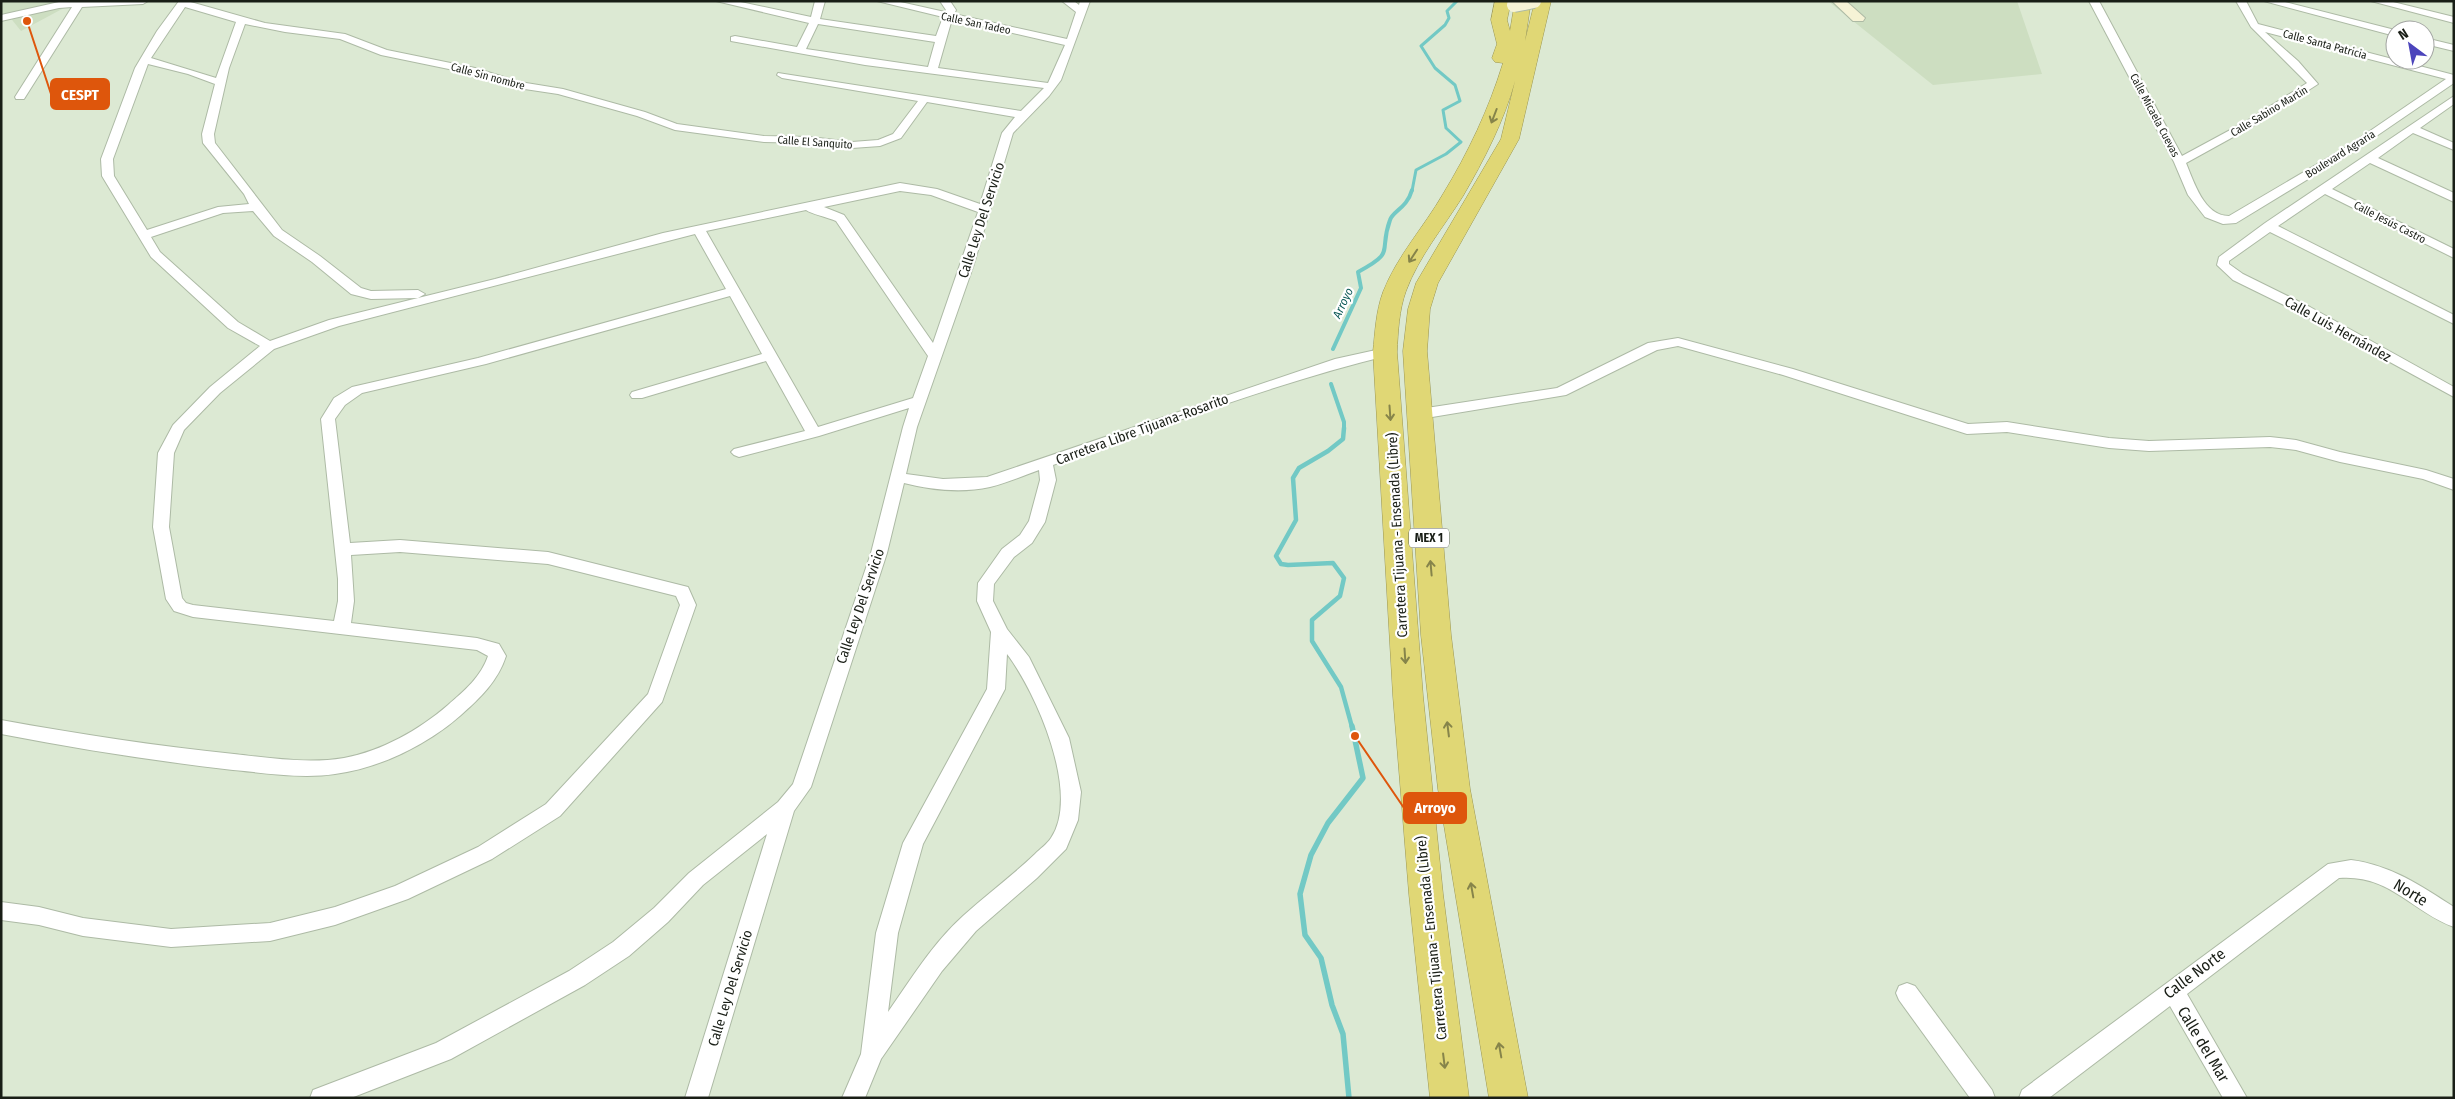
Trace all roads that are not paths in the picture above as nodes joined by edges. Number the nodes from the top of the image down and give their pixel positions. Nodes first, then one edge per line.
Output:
1 (143, 1) edge
2 (721, 1) edge
3 (820, 1) edge
4 (882, 1) edge
5 (945, 1) edge
6 (1067, 1) edge
7 (1838, 1) edge
8 (2094, 1) edge
9 (2241, 1) edge
10 (2269, 1) edge
11 (2376, 1) edge
12 (183, 2) edge
13 (1510, 3) edge
14 (79, 4) junction
15 (1083, 6) edge
16 (1544, 7) edge
17 (949, 17) junction
18 (1, 18) edge
19 (1858, 18) dead end
20 (815, 20) junction
21 (2454, 20) edge
22 (241, 21) junction
23 (2254, 25) junction
24 (2385, 30) edge
25 (735, 39) dead end
26 (941, 40) junction
27 (1070, 43) junction
28 (2435, 43) edge
29 (2454, 48) edge
30 (800, 50) junction
31 (145, 60) junction
32 (932, 70) junction
33 (782, 75) dead end
34 (2454, 78) edge
35 (221, 83) junction
36 (1051, 86) junction
37 (20, 97) dead end
38 (925, 98) junction
39 (2454, 99) edge
40 (1023, 115) junction
41 (2411, 128) junction
42 (764, 139) joint
43 (2454, 148) edge
44 (2371, 159) junction
45 (2180, 162) junction
46 (2326, 190) junction
47 (2454, 198) edge
48 (256, 207) junction
49 (797, 210) junction
50 (984, 210) junction
51 (2223, 220) joint
52 (2269, 226) junction
53 (699, 230) junction
54 (144, 235) junction
55 (2454, 254) edge
56 (2223, 265) joint
57 (735, 291) junction
58 (458, 292) junction
59 (2454, 320) edge
60 (269, 346) junction
61 (1385, 352) junction
62 (769, 356) junction
63 (935, 356) junction
64 (2454, 377) edge
65 (2439, 385) junction
66 (2454, 393) edge
67 (637, 395) dead end
68 (921, 400) junction
69 (1420, 414) junction
70 (814, 433) junction
71 (739, 452) dead end
72 (1045, 463) junction
73 (898, 477) junction
74 (2454, 485) edge
75 (343, 550) junction
76 (341, 628) junction
77 (1000, 632) junction
78 (1, 727) edge
79 (785, 808) junction
80 (2366, 869) joint
81 (1, 911) edge
82 (2454, 918) edge
83 (2172, 990) junction
84 (1907, 993) dead end
85 (872, 1054) junction
86 (321, 1098) edge
87 (696, 1098) edge
88 (853, 1098) edge
89 (1450, 1098) edge
90 (1509, 1098) edge
91 (1984, 1098) edge
92 (2030, 1098) edge
93 (2236, 1098) edge

1 - 14 street
2 - 20 street
3 - 20 street
4 - 17 street, Calle San Tadeo
5 - 17 street
6 - 15 street
7 - 19 street
8 - 45 street, Calle Micaela Cuevas
9 - 23 street, Calle Sabino Martín
10 - 24 street
11 - 21 street
12 - 22 street
12 - 31 street
13 - 16 street, bridge
13 -> 61 highway, Carretera Tijuana - Ensenada (Libre) / MEX 1
14 - 18 street
14 - 37 street
15 - 27 street
16 - 69 highway, MEX 1
17 - 26 street
17 - 27 street, Calle San Tadeo
20 - 26 street
20 - 30 street
22 - 35 street
22 - 42 street, Calle Sin nombre
23 - 34 street, Calle Santa Patricia
23 - 45 street, Calle Sabino Martín
25 - 30 street
26 - 32 street
27 - 36 street
28 - 29 street
30 - 32 street
31 - 35 street
31 - 54 street
32 - 36 street
33 - 38 street
34 - 51 street, Boulevard Agraria
35 - 48 street
36 - 40 street, Calle Ley Del Servicio
38 - 40 street
38 - 42 street, Calle El Sanquito
39 - 41 street, Boulevard Agraria
40 - 50 street, Calle Ley Del Servicio
41 - 43 street
41 - 44 street, Boulevard Agraria
44 - 46 street, Boulevard Agraria
44 - 47 street
45 - 51 street, Calle Micaela Cuevas
46 - 52 street, Boulevard Agraria
46 - 55 street, Calle Jesús Castro
48 - 54 street
48 - 58 street
49 - 50 street
49 - 53 street
49 - 63 street
50 - 63 street, Calle Ley Del Servicio
52 - 56 street, Boulevard Agraria
52 - 59 street
53 - 57 street
53 - 58 street
54 - 60 street
56 - 65 street, Calle Luis Hernández
57 - 62 street
57 - 75 street
58 - 60 street
60 - 76 street
61 - 72 street, Carretera Libre Tijuana-Rosarito
61 -> 89 highway, Carretera Tijuana - Ensenada (Libre) / MEX 1
62 - 67 street
62 - 70 street
63 - 68 street, Calle Ley Del Servicio
64 - 65 street
65 - 66 street, Calle Luis Hernández
68 - 70 street
68 - 73 street, Calle Ley Del Servicio
69 - 74 street
90 -> 69 highway, MEX 1
70 - 71 street
72 - 73 street, Carretera Libre Tijuana-Rosarito
72 - 77 street
73 - 79 street, Calle Ley Del Servicio
75 - 76 street
75 - 81 street
76 - 78 street
77 - 85 street
77 - 85 street
79 - 86 street
79 - 87 street, Calle Ley Del Servicio
80 - 82 street, Norte
80 - 83 street, Calle Norte
83 - 92 street, Calle Norte
83 - 93 street, Calle del Mar
84 - 91 street
85 - 88 street

